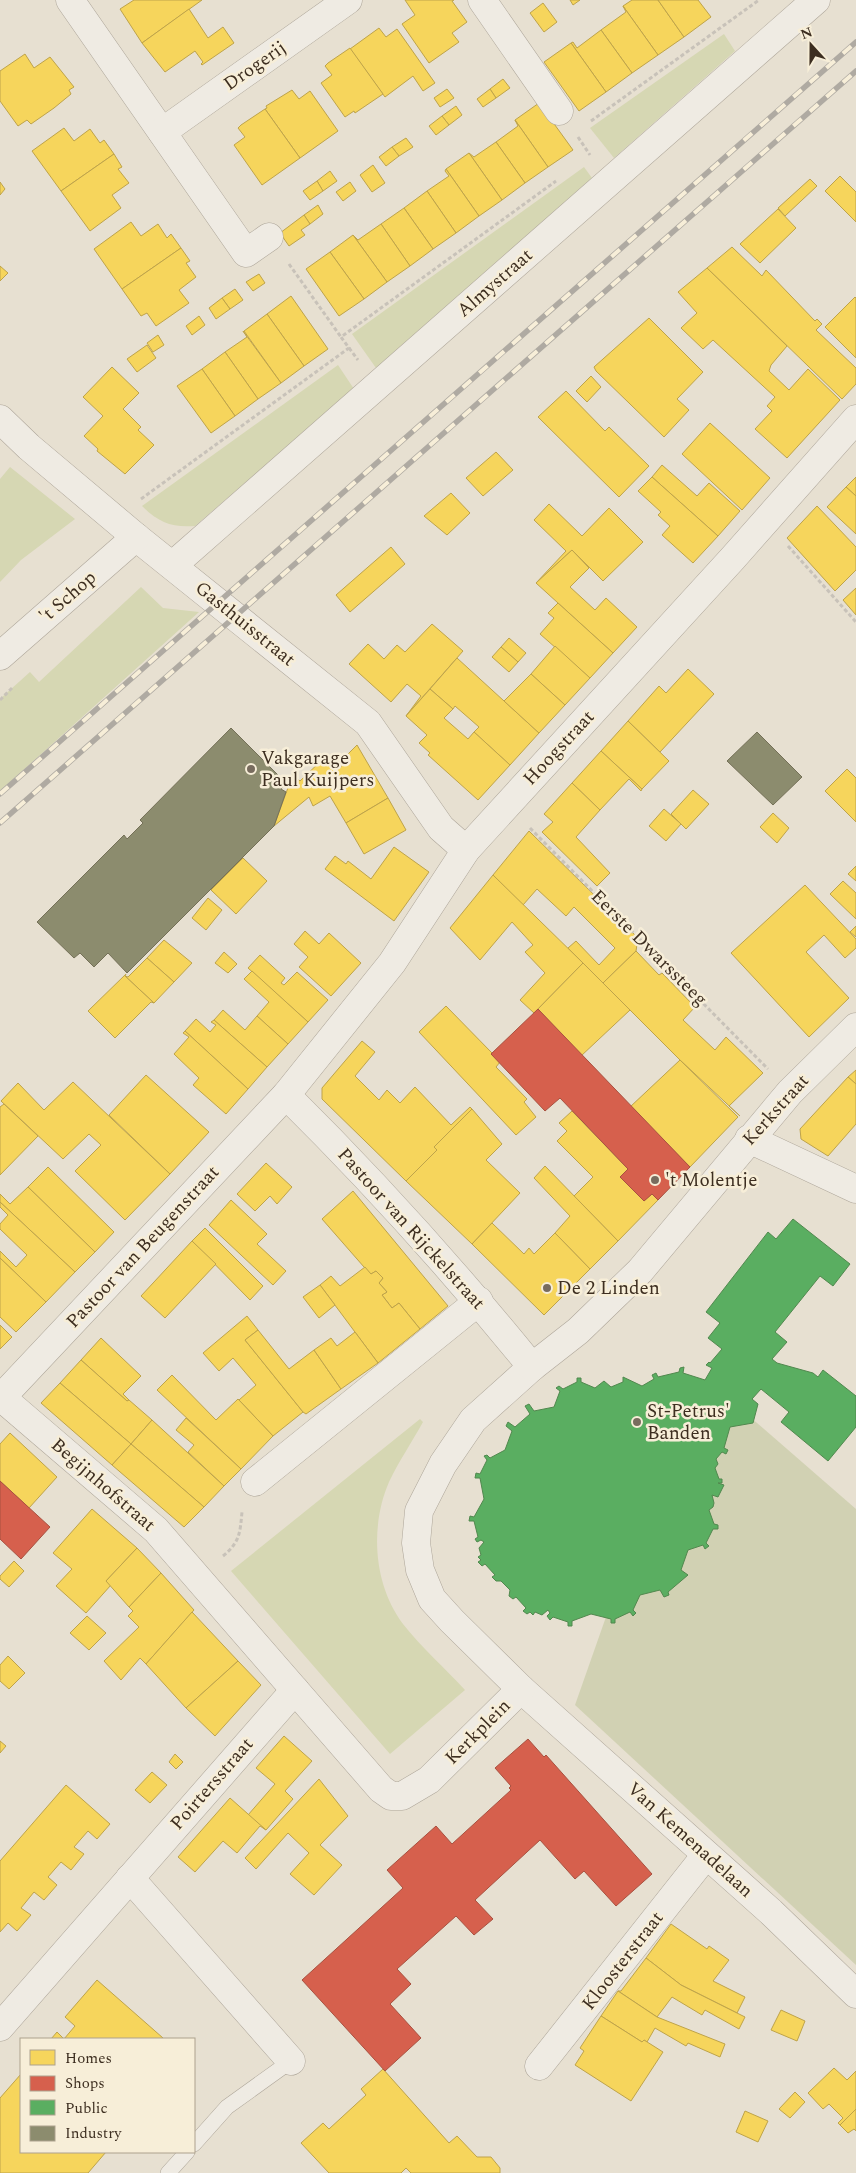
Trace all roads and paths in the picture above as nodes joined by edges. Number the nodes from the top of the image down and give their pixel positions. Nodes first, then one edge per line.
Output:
1 (70, 0) edge
2 (348, 0) edge
3 (482, 0) edge
4 (759, 0) edge
5 (816, 0) edge
6 (567, 122) junction
7 (162, 132) junction
8 (591, 156) junction
9 (583, 162) dead end
10 (558, 179) dead end
11 (609, 182) junction
12 (269, 237) joint
13 (341, 337) junction
14 (0, 419) edge
15 (856, 419) edge
16 (115, 519) junction
17 (765, 521) junction
18 (136, 537) junction
19 (173, 566) junction
20 (856, 622) edge
21 (0, 656) edge
22 (507, 804) junction
23 (466, 850) junction
24 (856, 1026) edge
25 (790, 1092) junction
26 (286, 1095) junction
27 (749, 1139) junction
28 (856, 1189) edge
29 (479, 1301) junction
30 (532, 1367) junction
31 (1, 1398) edge
32 (254, 1482) joint
33 (197, 1578) junction
34 (521, 1689) junction
35 (295, 1690) junction
36 (706, 1855) junction
37 (130, 1878) junction
38 (856, 1994) edge
39 (0, 2027) edge
40 (291, 2061) joint
41 (539, 2066) dead end
42 (195, 2143) edge
43 (186, 2153) edge
44 (168, 2173) edge

1 - 7 street
2 - 7 street, Drogerij
3 - 6 street
4 - 6 path
5 - 11 street, Almystraat
6 - 8 path
7 - 12 street
8 - 9 path
8 - 11 path
10 - 13 path
11 - 19 street, Almystraat
12 - 13 path
13 - 16 path
14 - 16 street, Gasthuisstraat
15 - 17 street, Hoogstraat
16 - 18 street, Gasthuisstraat
17 - 20 path
17 - 22 street, Hoogstraat
18 - 19 street, Gasthuisstraat
18 - 21 street, 't Schop
19 - 23 street, Gasthuisstraat
22 - 23 street, Hoogstraat
22 - 25 path, Eerste Dwarssteeg
23 - 26 street, Hoogstraat
24 - 25 street, Kerkstraat
25 - 27 street, Kerkstraat
26 - 29 street, Pastoor van Rijckelstraat
26 - 31 street, Pastoor van Beugenstraat
27 - 28 street
27 - 30 street, Kerkstraat
29 - 30 street, Pastoor van Rijckelstraat
29 - 32 street
30 - 34 street, Kerkplein
31 - 33 street, Begijnhofstraat
32 - 33 path
33 - 35 street, Kerkplein
34 - 35 street, Kerkplein
34 - 36 street, Van Kemenadelaan
35 - 37 street, Poirtersstraat
36 - 38 street, Van Kemenadelaan
36 - 41 street, Kloosterstraat
37 - 39 street, Poirtersstraat
37 - 40 street
40 - 42 lane
43 - 44 lane

